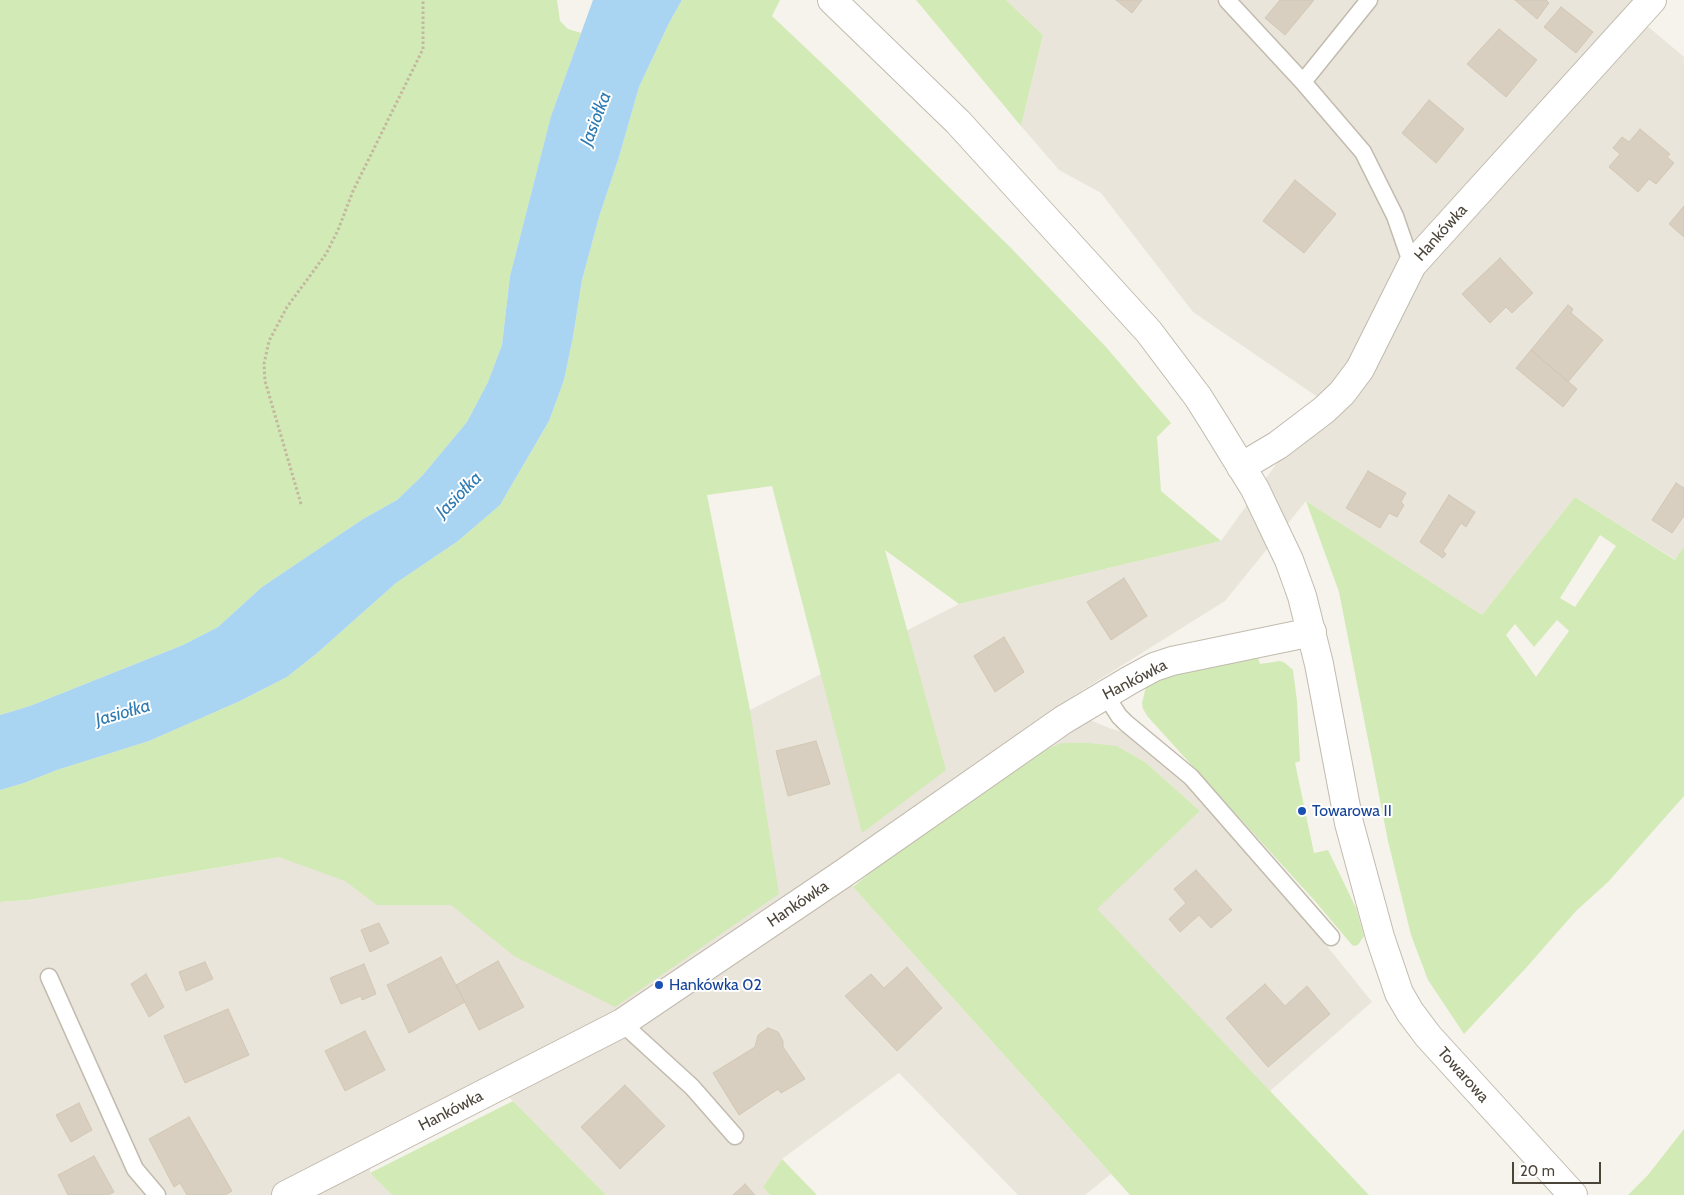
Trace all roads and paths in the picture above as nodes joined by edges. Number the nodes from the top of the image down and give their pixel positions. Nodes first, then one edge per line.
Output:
1 (423, 0) edge
2 (832, 0) edge
3 (1227, 0) edge
4 (1369, 0) edge
5 (1652, 0) edge
6 (1303, 82) junction
7 (1412, 265) junction
8 (1241, 467) junction
9 (301, 504) dead end
10 (1312, 632) junction
11 (1105, 694) junction
12 (1331, 937) dead end
13 (49, 977) dead end
14 (622, 1023) junction
15 (735, 1136) dead end
16 (157, 1195) edge
17 (286, 1195) edge
18 (1573, 1195) edge

1 - 9 path
2 - 8 street, Towarowa
3 - 6 lane
4 - 6 lane
5 - 7 street, Hankówka
6 - 7 lane
7 - 8 street, Hankówka
8 - 10 street, Towarowa
10 - 11 street, Hankówka
10 - 18 street, Towarowa
11 - 12 lane
11 - 14 street, Hankówka
13 - 16 lane
14 - 15 lane
14 - 17 street, Hankówka

